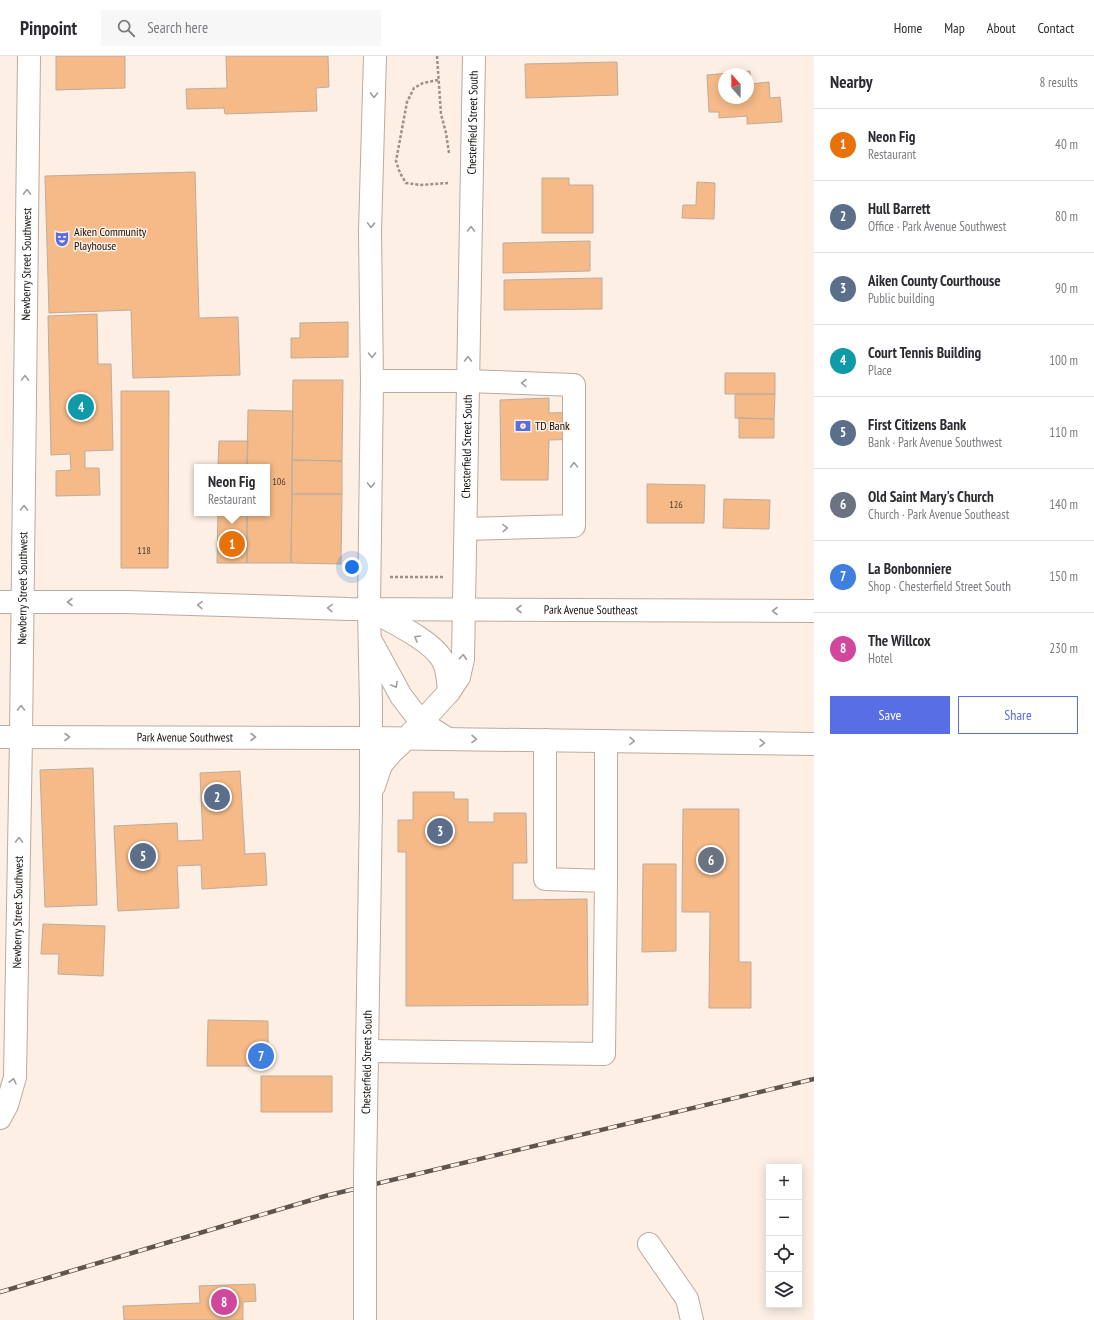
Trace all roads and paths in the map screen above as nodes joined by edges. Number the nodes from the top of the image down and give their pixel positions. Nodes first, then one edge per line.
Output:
1 (29, 56) edge
2 (375, 56) edge
3 (437, 56) edge
4 (474, 56) edge
5 (438, 80) junction
6 (449, 154) dead end
7 (448, 176) dead end
8 (448, 183) junction
9 (472, 193) junction
10 (372, 380) junction
11 (467, 381) junction
12 (466, 529) junction
13 (385, 576) dead end
14 (448, 578) dead end
15 (0, 602) edge
16 (22, 602) junction
17 (369, 609) junction
18 (464, 609) junction
19 (814, 611) edge
20 (369, 638) junction
21 (449, 692) junction
22 (422, 722) junction
23 (10, 737) edge
24 (371, 738) junction
25 (406, 738) junction
26 (448, 739) junction
27 (545, 740) junction
28 (606, 741) junction
29 (814, 744) edge
30 (371, 805) junction
31 (606, 881) junction
32 (367, 1051) junction
33 (0, 1118) edge
34 (649, 1244) dead end
35 (365, 1320) edge
36 (692, 1320) edge

16 -> 1 main road, Newberry Street Southwest
2 -> 10 main road, Chesterfield Street South
3 - 5 path
4 - 9 main road, Chesterfield Street South
5 - 6 path
5 - 8 path
7 - 8 path
8 - 9 path
11 -> 9 main road, Chesterfield Street South
10 - 11 main road
10 -> 17 main road, Chesterfield Street South
11 - 12 main road, Chesterfield Street South
12 -> 11 main road
12 - 18 main road, Chesterfield Street South
13 - 14 path
15 - 16 main road
17 -> 16 main road
23 -> 16 main road, Newberry Street Southwest
17 - 18 main road, Park Avenue Southeast
17 - 20 main road, Chesterfield Street South
21 -> 17 main road
19 -> 18 main road, Park Avenue Southeast
21 -> 18 main road, Chesterfield Street South
20 -> 22 main road
20 - 24 main road, Chesterfield Street South
21 - 22 main road, Chesterfield Street South
22 - 25 main road, Chesterfield Street South
22 - 26 main road
23 -> 24 main road, Park Avenue Southwest
33 -> 23 main road, Newberry Street Southwest
24 - 25 main road
24 - 30 main road, Chesterfield Street South
25 - 26 main road
25 - 30 main road, Chesterfield Street South
26 -> 27 main road
27 - 28 main road
27 - 31 main road
28 -> 29 main road
28 - 31 main road
30 - 32 main road, Chesterfield Street South
31 - 32 main road
32 - 35 main road, Chesterfield Street South, bridge
34 - 36 main road

